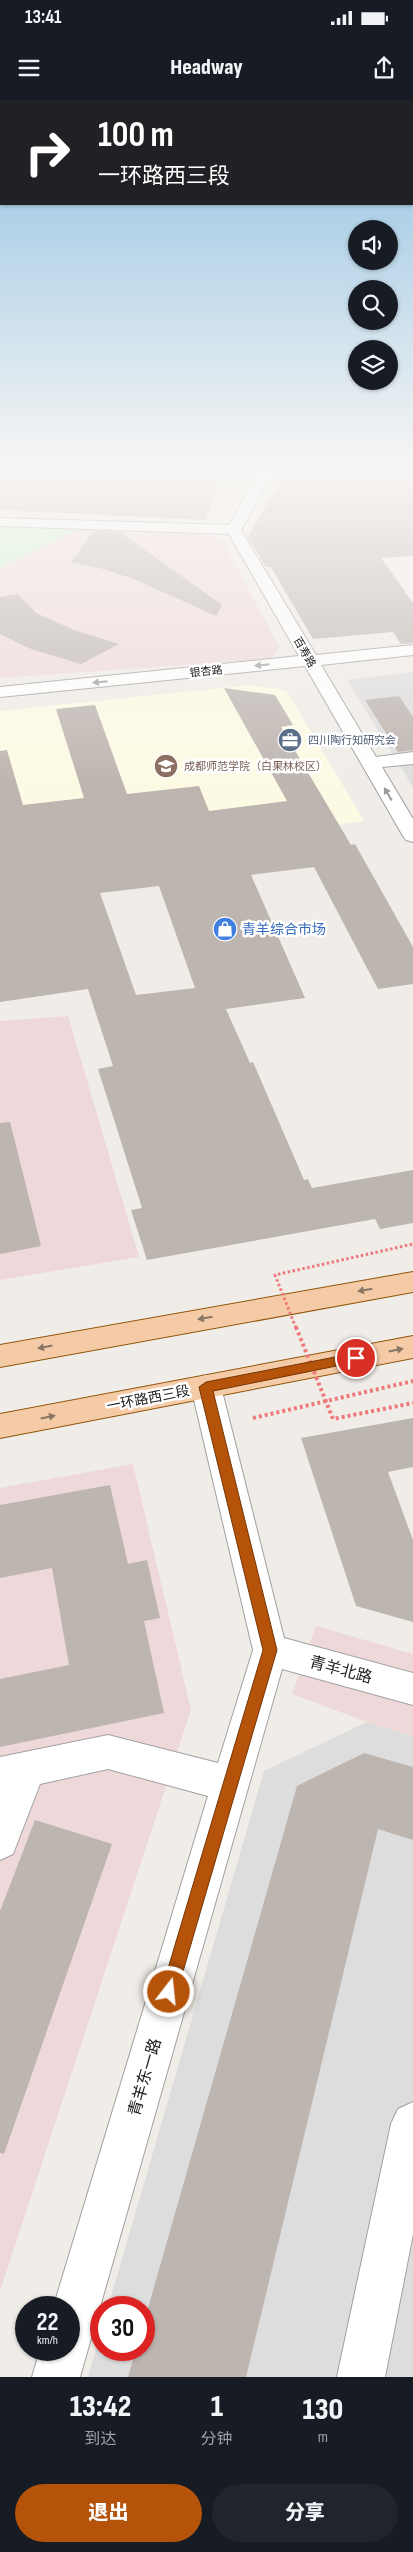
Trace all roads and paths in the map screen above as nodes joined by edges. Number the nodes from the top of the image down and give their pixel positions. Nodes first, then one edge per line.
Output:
1 (259, 573) edge
2 (413, 650) edge
3 (310, 660) junction
4 (0, 692) edge
5 (413, 758) edge
6 (370, 763) junction
7 (413, 836) edge
8 (413, 1244) edge
9 (413, 1282) edge
10 (413, 1347) edge
11 (0, 1356) edge
12 (413, 1381) edge
13 (206, 1387) junction
14 (413, 1403) edge
15 (253, 1418) dead end
16 (0, 1426) edge
17 (270, 1650) junction
18 (413, 1689) edge
19 (13, 1772) edge
20 (230, 1784) junction
21 (0, 1841) edge
22 (413, 2124) edge
23 (80, 2296) edge
24 (61, 2361) edge
25 (56, 2377) edge
26 (362, 2377) edge

1 - 3 street, 百寿路
2 - 3 street, 银杏路
3 -> 4 street, 银杏路
3 - 6 street, 百寿路
5 - 6 street
7 -> 6 street, 百寿路
8 - 14 path, bridge
9 -> 11 main road
13 -> 10 main road, 一环路西三段
12 - 15 path
16 -> 13 main road, 一环路西三段
13 - 17 street
17 - 18 street, 青羊北路
17 - 20 street, 青羊东一路
19 - 20 street
19 - 21 street
20 - 23 street, 青羊东一路
22 - 26 street
24 - 25 street

